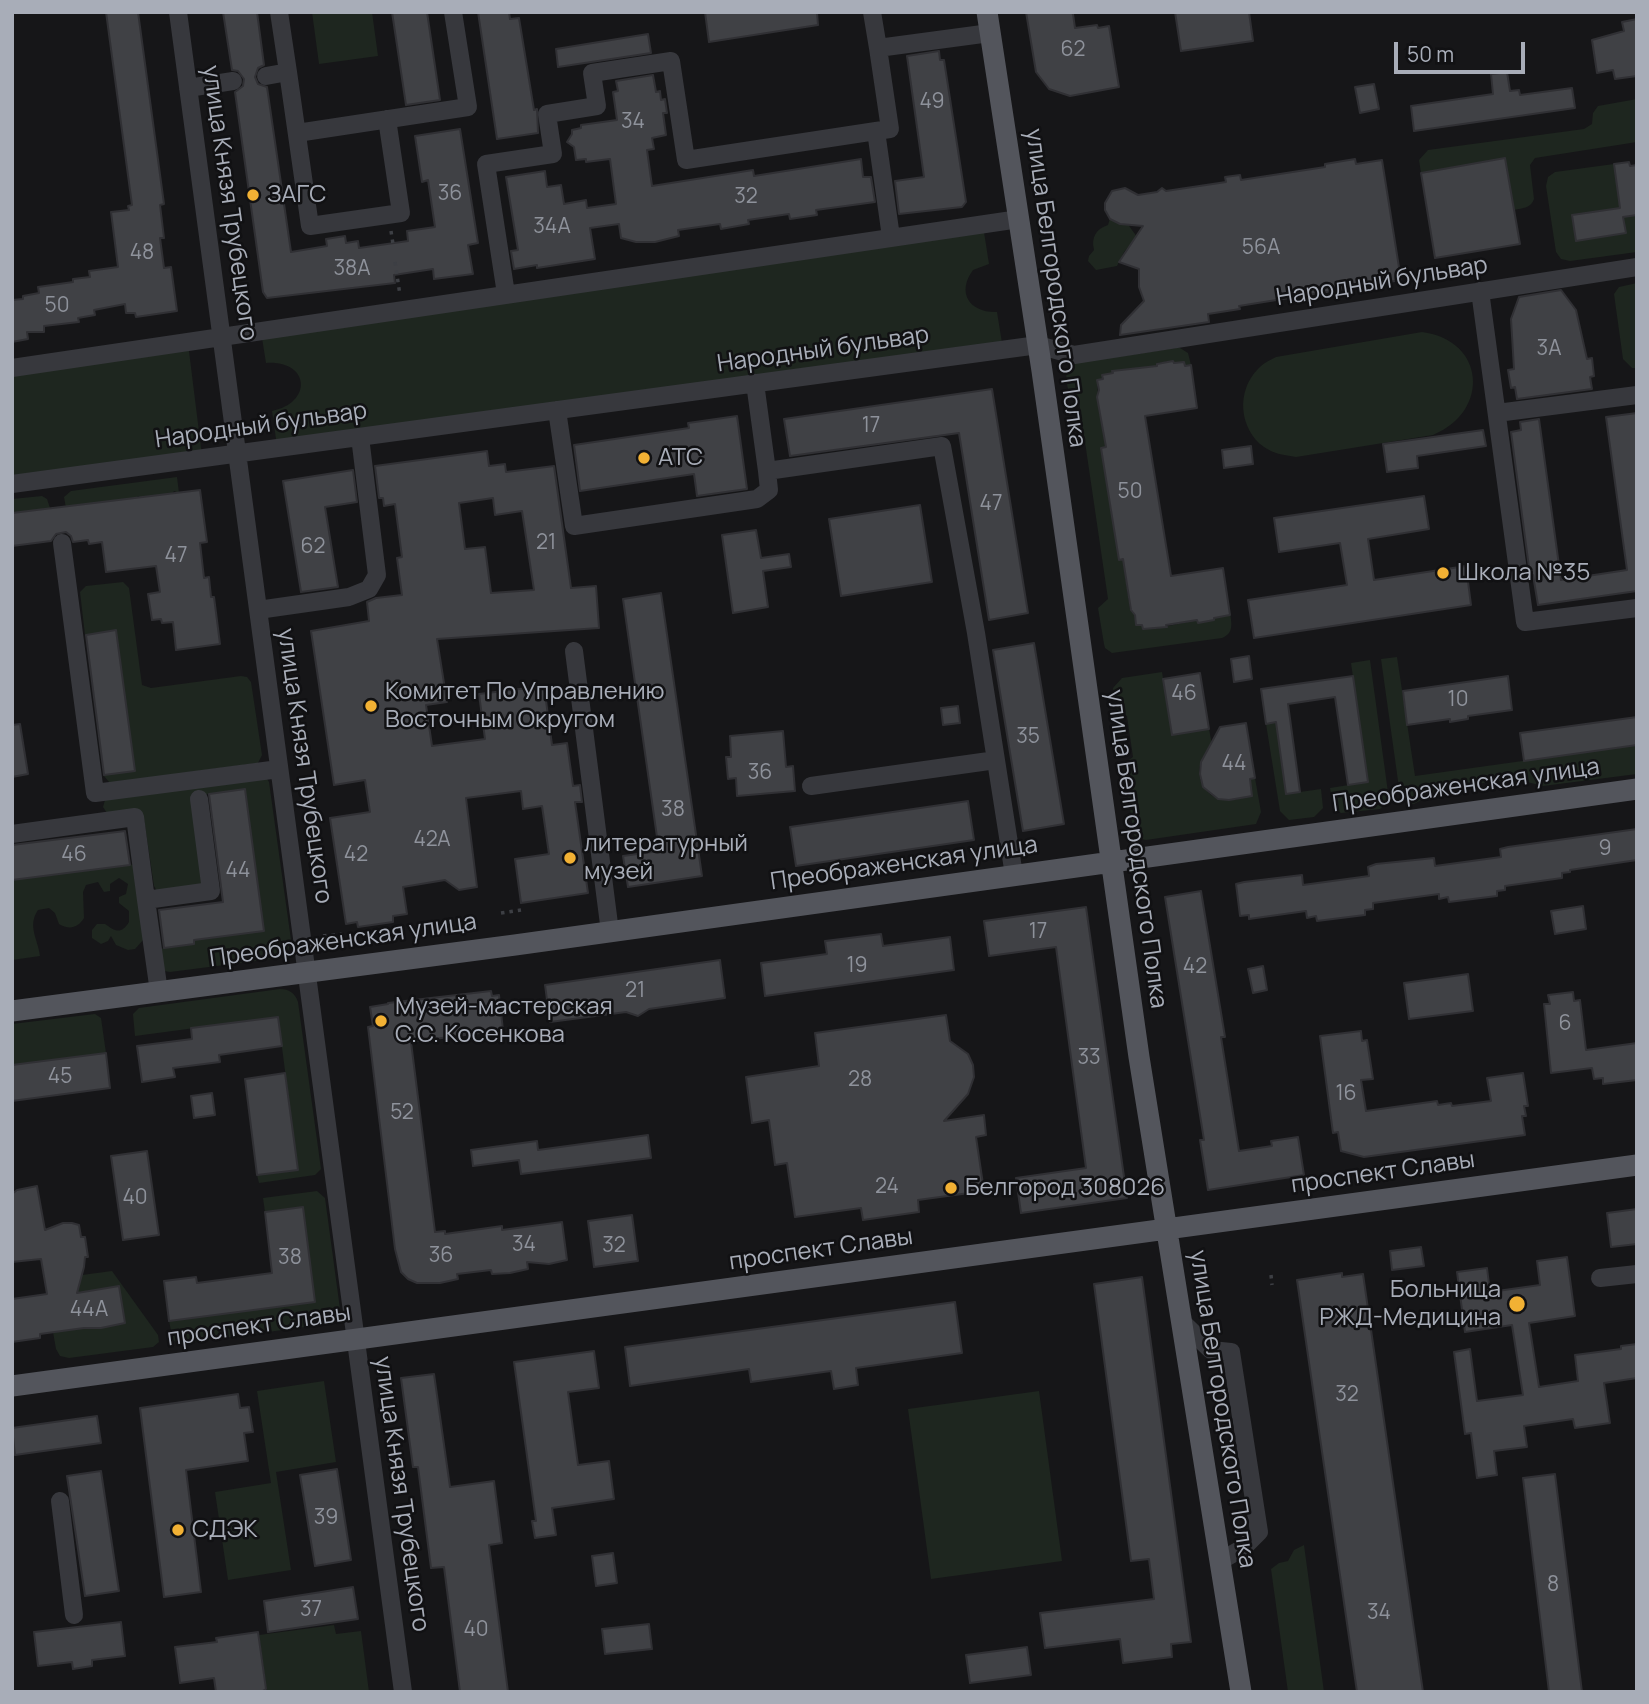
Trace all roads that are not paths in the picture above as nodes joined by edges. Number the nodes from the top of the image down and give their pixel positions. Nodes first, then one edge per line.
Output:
1 (178, 12) edge
2 (279, 12) edge
3 (453, 12) edge
4 (872, 12) edge
5 (989, 22) edge
6 (878, 48) junction
7 (288, 72) junction
8 (266, 76) dead end
9 (233, 81) dead end
10 (188, 88) junction
11 (387, 119) junction
12 (876, 131) junction
13 (297, 132) junction
14 (1019, 219) junction
15 (891, 237) junction
16 (1637, 267) edge
17 (1480, 291) junction
18 (506, 294) junction
19 (222, 337) junction
20 (1038, 345) junction
21 (12, 368) edge
22 (755, 383) junction
23 (1637, 395) edge
24 (557, 410) junction
25 (1497, 413) junction
26 (360, 437) junction
27 (237, 453) junction
28 (767, 471) junction
29 (12, 484) edge
30 (62, 543) dead end
31 (1637, 608) edge
32 (258, 610) junction
33 (574, 651) dead end
34 (996, 760) junction
35 (279, 769) junction
36 (811, 786) dead end
37 (1637, 789) edge
38 (95, 793) junction
39 (199, 799) dead end
40 (99, 822) junction
41 (12, 834) edge
42 (1112, 862) junction
43 (1014, 875) junction
44 (146, 900) junction
45 (610, 932) junction
46 (307, 973) junction
47 (159, 992) junction
48 (12, 1011) edge
49 (1637, 1166) edge
50 (1167, 1229) junction
51 (1637, 1274) edge
52 (1600, 1278) dead end
53 (1181, 1321) junction
54 (355, 1339) junction
55 (12, 1386) edge
56 (60, 1501) dead end
57 (1220, 1561) junction
58 (74, 1615) dead end
59 (403, 1692) edge
60 (1241, 1692) edge

1 - 10 street, улица Князя Трубецкого
2 - 7 street
3 - 11 street
4 - 6 street
5 - 6 street
5 - 14 main road, улица Белгородского Полка
6 - 12 street
7 - 8 street
7 - 13 street
9 - 10 street
10 - 19 street, улица Князя Трубецкого
11 - 13 street
11 - 13 street
12 - 15 street
12 - 18 street
14 - 15 street
14 - 20 main road, улица Белгородского Полка
15 - 18 street
16 - 17 street, Народный бульвар
17 - 20 street, Народный бульвар
17 - 25 street
18 - 19 street
19 - 21 street
19 - 27 street, улица Князя Трубецкого
20 - 22 street, Народный бульвар
20 - 42 main road, улица Белгородского Полка
22 - 24 street, Народный бульвар
22 - 28 street
23 - 25 street
24 - 26 street, Народный бульвар
24 - 28 street
25 - 31 street
26 - 27 street, Народный бульвар
26 - 32 street
27 - 29 street, Народный бульвар
27 - 32 street, улица Князя Трубецкого
28 - 34 street
30 - 38 street
32 - 35 street, улица Князя Трубецкого
33 - 45 street
34 - 36 street
34 - 43 street
35 - 38 street
35 - 46 street, улица Князя Трубецкого
37 - 42 main road, Преображенская улица
38 - 40 street
39 - 44 street
40 - 41 street
40 - 44 street
42 - 43 main road, Преображенская улица
42 - 50 main road, улица Белгородского Полка
43 - 45 main road, Преображенская улица
44 - 47 street
45 - 46 main road, Преображенская улица
46 - 47 main road, Преображенская улица
46 - 54 street, улица Князя Трубецкого
47 - 48 main road, Преображенская улица
49 - 50 main road, проспект Славы
50 - 53 main road, улица Белгородского Полка
50 - 54 main road, проспект Славы
51 - 52 street
53 - 57 main road, улица Белгородского Полка
53 - 57 street
54 - 55 main road, проспект Славы
54 - 59 street, улица Князя Трубецкого
56 - 58 street
57 - 60 main road, улица Белгородского Полка

